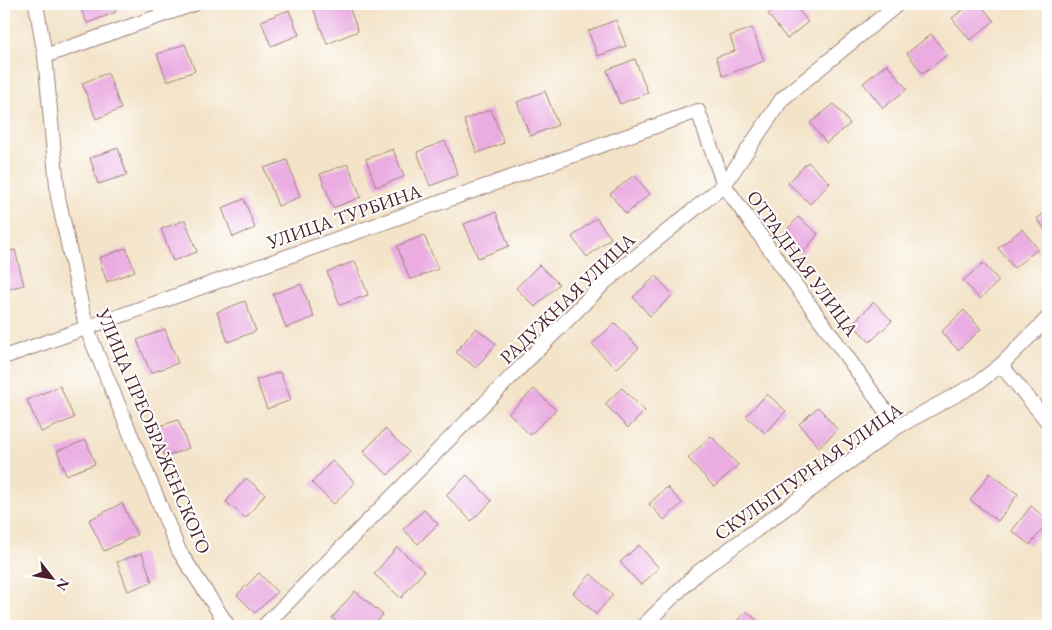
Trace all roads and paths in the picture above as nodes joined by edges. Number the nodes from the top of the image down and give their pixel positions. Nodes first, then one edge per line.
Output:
1 (36, 4) edge
2 (194, 4) edge
3 (898, 4) edge
4 (45, 56) junction
5 (698, 111) joint
6 (724, 185) junction
7 (1048, 318) edge
8 (86, 327) junction
9 (4, 357) edge
10 (1001, 365) junction
11 (1048, 422) edge
12 (897, 427) junction
13 (228, 626) edge
14 (264, 626) edge
15 (643, 626) edge

1 - 4 street, УЛИЦА ПРЕОБРАЖЕНСКОГО
2 - 4 street
3 - 6 street, РАДУЖНАЯ УЛИЦА
4 - 8 street, УЛИЦА ПРЕОБРАЖЕНСКОГО
5 - 6 street, ОТРАДНАЯ УЛИЦА
5 - 8 street, УЛИЦА ТУРБИНА
6 - 12 street, ОТРАДНАЯ УЛИЦА
6 - 14 street, РАДУЖНАЯ УЛИЦА
7 - 10 street, СКУЛЬПТУРНАЯ УЛИЦА
8 - 9 street, УЛИЦА ТУРБИНА
8 - 13 street, УЛИЦА ПРЕОБРАЖЕНСКОГО
10 - 11 street
10 - 12 street, СКУЛЬПТУРНАЯ УЛИЦА
12 - 15 street, СКУЛЬПТУРНАЯ УЛИЦА

